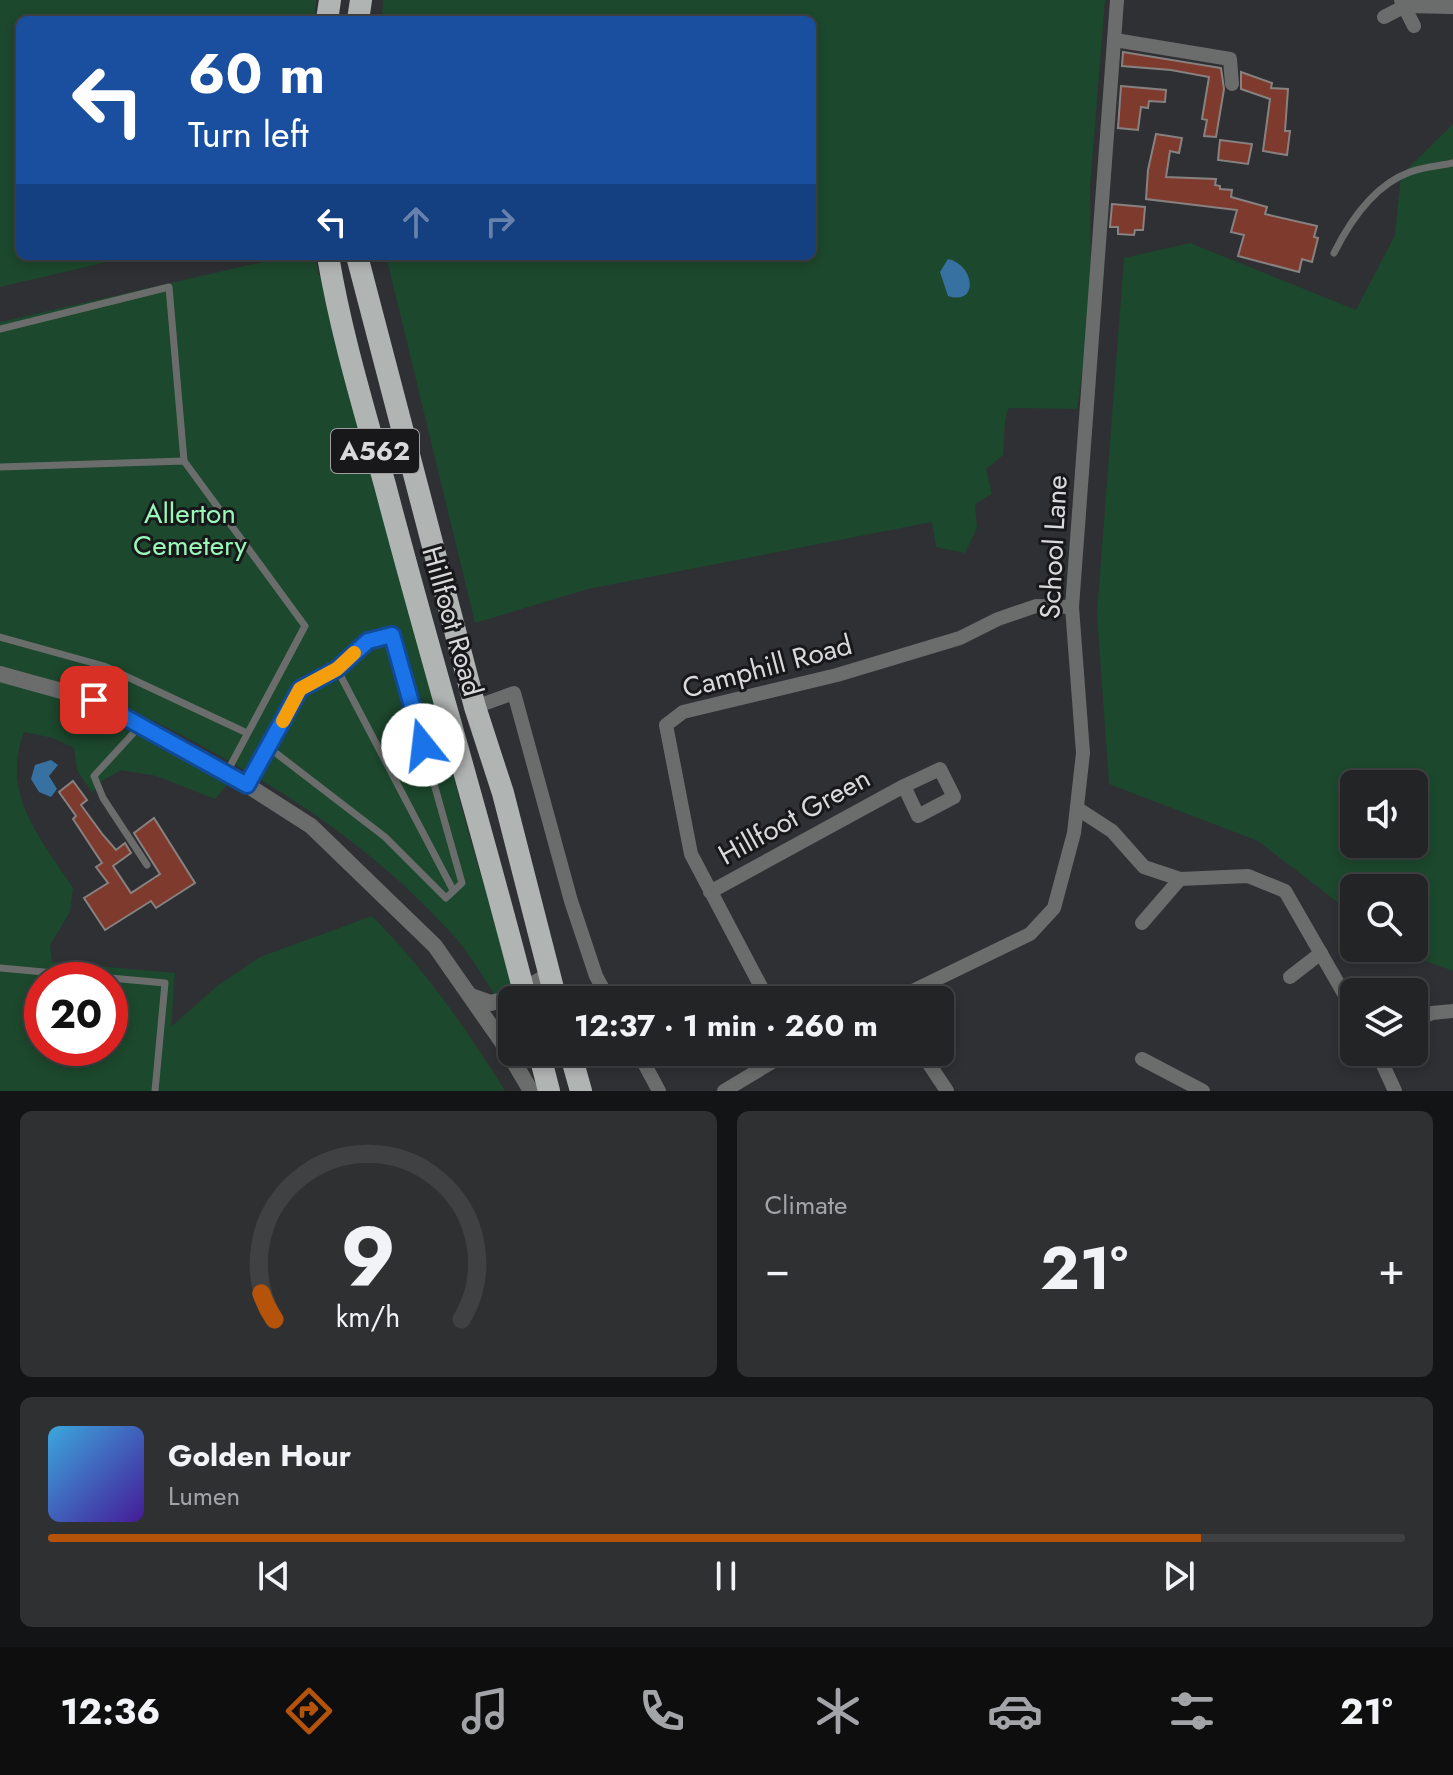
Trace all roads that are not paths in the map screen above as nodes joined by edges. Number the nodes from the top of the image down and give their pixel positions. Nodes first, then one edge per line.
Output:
1 (1117, 0) edge
2 (1403, 3) edge
3 (1453, 7) edge
4 (1384, 17) dead end
5 (1414, 26) dead end
6 (1115, 40) junction
7 (1232, 84) dead end
8 (1453, 163) edge
9 (1334, 253) dead end
10 (329, 260) edge
11 (358, 260) edge
12 (0, 329) edge
13 (184, 461) junction
14 (0, 467) edge
15 (1072, 607) junction
16 (0, 637) edge
17 (337, 669) junction
18 (0, 674) edge
19 (475, 707) junction
20 (139, 727) junction
21 (247, 733) junction
22 (268, 747) junction
23 (226, 775) junction
24 (247, 785) junction
25 (904, 786) dead end
26 (1078, 809) junction
27 (147, 865) dead end
28 (1180, 879) junction
29 (453, 890) junction
30 (710, 892) junction
31 (1142, 923) dead end
32 (1321, 953) junction
33 (0, 968) edge
34 (549, 975) junction
35 (1290, 977) dead end
36 (522, 986) edge
37 (535, 986) edge
38 (552, 986) edge
39 (601, 986) edge
40 (760, 986) edge
41 (923, 986) edge
42 (1340, 986) edge
43 (470, 995) junction
44 (498, 1001) edge
45 (1453, 1011) edge
46 (1428, 1015) edge
47 (1142, 1059) dead end
48 (543, 1066) edge
49 (574, 1066) edge
50 (646, 1066) edge
51 (766, 1066) edge
52 (930, 1066) edge
53 (1383, 1066) edge
54 (155, 1091) edge
55 (531, 1091) edge
56 (549, 1091) edge
57 (581, 1091) edge
58 (659, 1091) edge
59 (724, 1091) edge
60 (947, 1091) edge
61 (1203, 1091) edge
62 (1395, 1091) edge

1 - 6 street, School Lane
2 - 3 street
2 - 4 street
2 - 5 street
6 - 7 street
6 - 15 street, School Lane
8 - 9 lane
10 - 36 highway, Hillfoot Road / A562
11 - 19 highway, Hillfoot Road / A562
12 - 13 lane
13 - 14 lane
13 - 21 lane
15 - 26 street, School Lane
15 - 30 street, Camphill Road
16 - 21 lane
17 - 22 lane
17 - 29 lane
17 - 29 lane
18 - 20 street
19 - 34 highway, Hillfoot Road / A562
19 - 39 street, Hillfoot Road
20 - 23 street
20 - 27 lane
21 - 23 lane
22 - 24 lane
22 - 29 lane
23 - 24 street
24 - 43 street
25 - 30 street, Hillfoot Green
26 - 28 street
26 - 41 street, School Lane
28 - 31 street
28 - 32 street
30 - 40 street, Camphill Road
32 - 35 street
32 - 42 street
33 - 54 lane
34 - 37 street
34 - 38 highway, Hillfoot Road / A562
43 - 44 street
43 - 55 street
45 - 46 street
47 - 61 street
48 - 56 highway
49 - 57 highway
50 - 58 street
51 - 59 street
52 - 60 street
53 - 62 street

